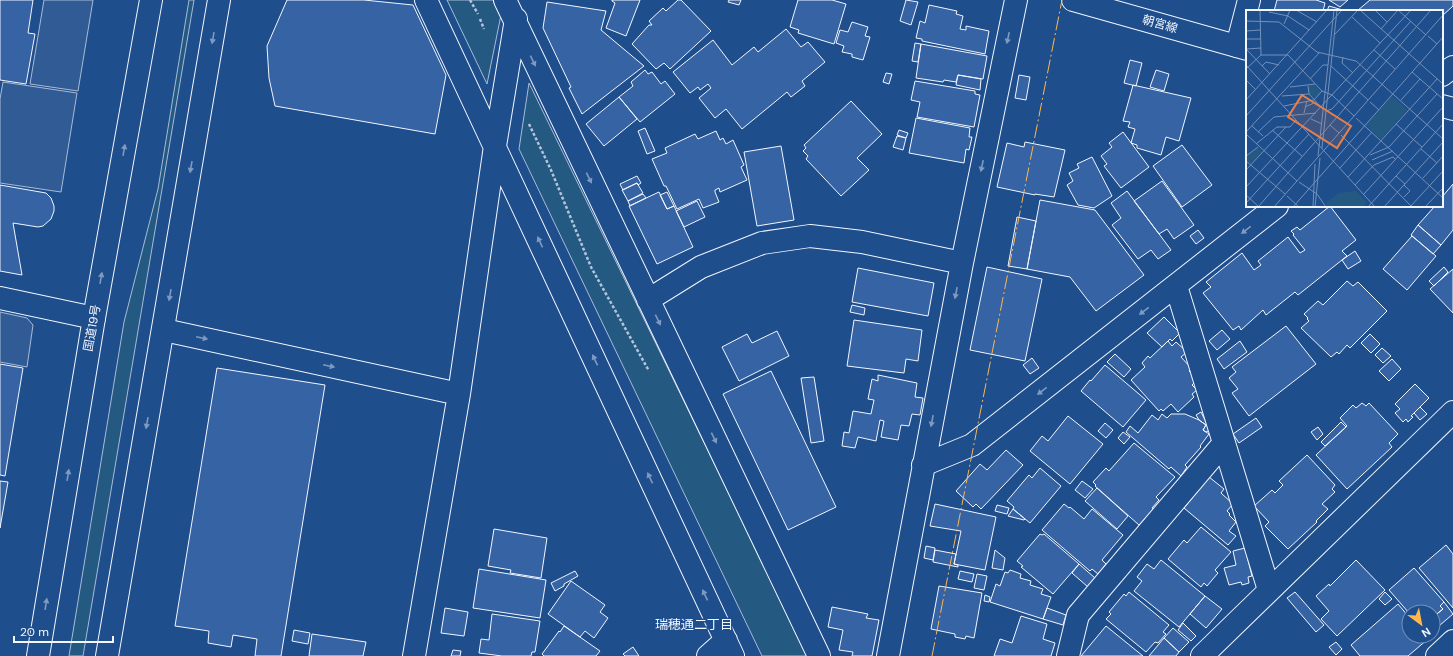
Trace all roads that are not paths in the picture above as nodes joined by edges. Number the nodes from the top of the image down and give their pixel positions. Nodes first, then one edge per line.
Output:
1 (151, 0) edge
2 (220, 0) edge
3 (426, 0) edge
4 (505, 0) edge
5 (518, 0) edge
6 (1016, 0) edge
7 (1072, 0) edge
8 (1249, 0) edge
9 (1248, 10) edge
10 (1246, 20) edge
11 (515, 23) junction
12 (1242, 47) edge
13 (1453, 66) edge
14 (1443, 74) edge
15 (1443, 106) edge
16 (1453, 109) edge
17 (495, 146) junction
18 (1276, 207) edge
19 (962, 263) junction
20 (1176, 286) junction
21 (0, 298) edge
22 (648, 300) junction
23 (94, 318) junction
24 (164, 330) junction
25 (459, 394) junction
26 (1453, 412) edge
27 (1224, 443) junction
28 (923, 465) junction
29 (1269, 590) junction
30 (1453, 641) edge
31 (730, 648) edge
32 (38, 656) edge
33 (107, 656) edge
34 (414, 656) edge
35 (708, 656) edge
36 (819, 656) edge
37 (888, 656) edge
38 (1068, 656) edge
39 (1202, 656) edge
40 (1437, 656) edge

23 -> 1 main road, 国道19号
2 -> 24 main road
3 - 17 main road
4 - 11 main road
5 - 11 main road
6 -> 19 main road
7 - 12 main road, 朝宮線
8 - 9 main road
10 - 12 main road
11 - 17 main road
11 -> 22 main road
13 - 14 main road
15 - 16 main road
17 - 25 main road
31 -> 17 main road
18 -> 20 main road
19 - 22 main road
19 -> 28 main road
20 - 27 main road
20 -> 28 main road
21 - 23 main road
22 -> 36 main road
32 -> 23 main road, 国道19号
24 -> 25 main road
24 -> 33 main road
25 - 34 main road
26 - 29 main road
27 - 29 main road
27 - 38 main road
28 - 37 main road
29 - 39 main road
30 - 40 main road
31 - 35 main road

